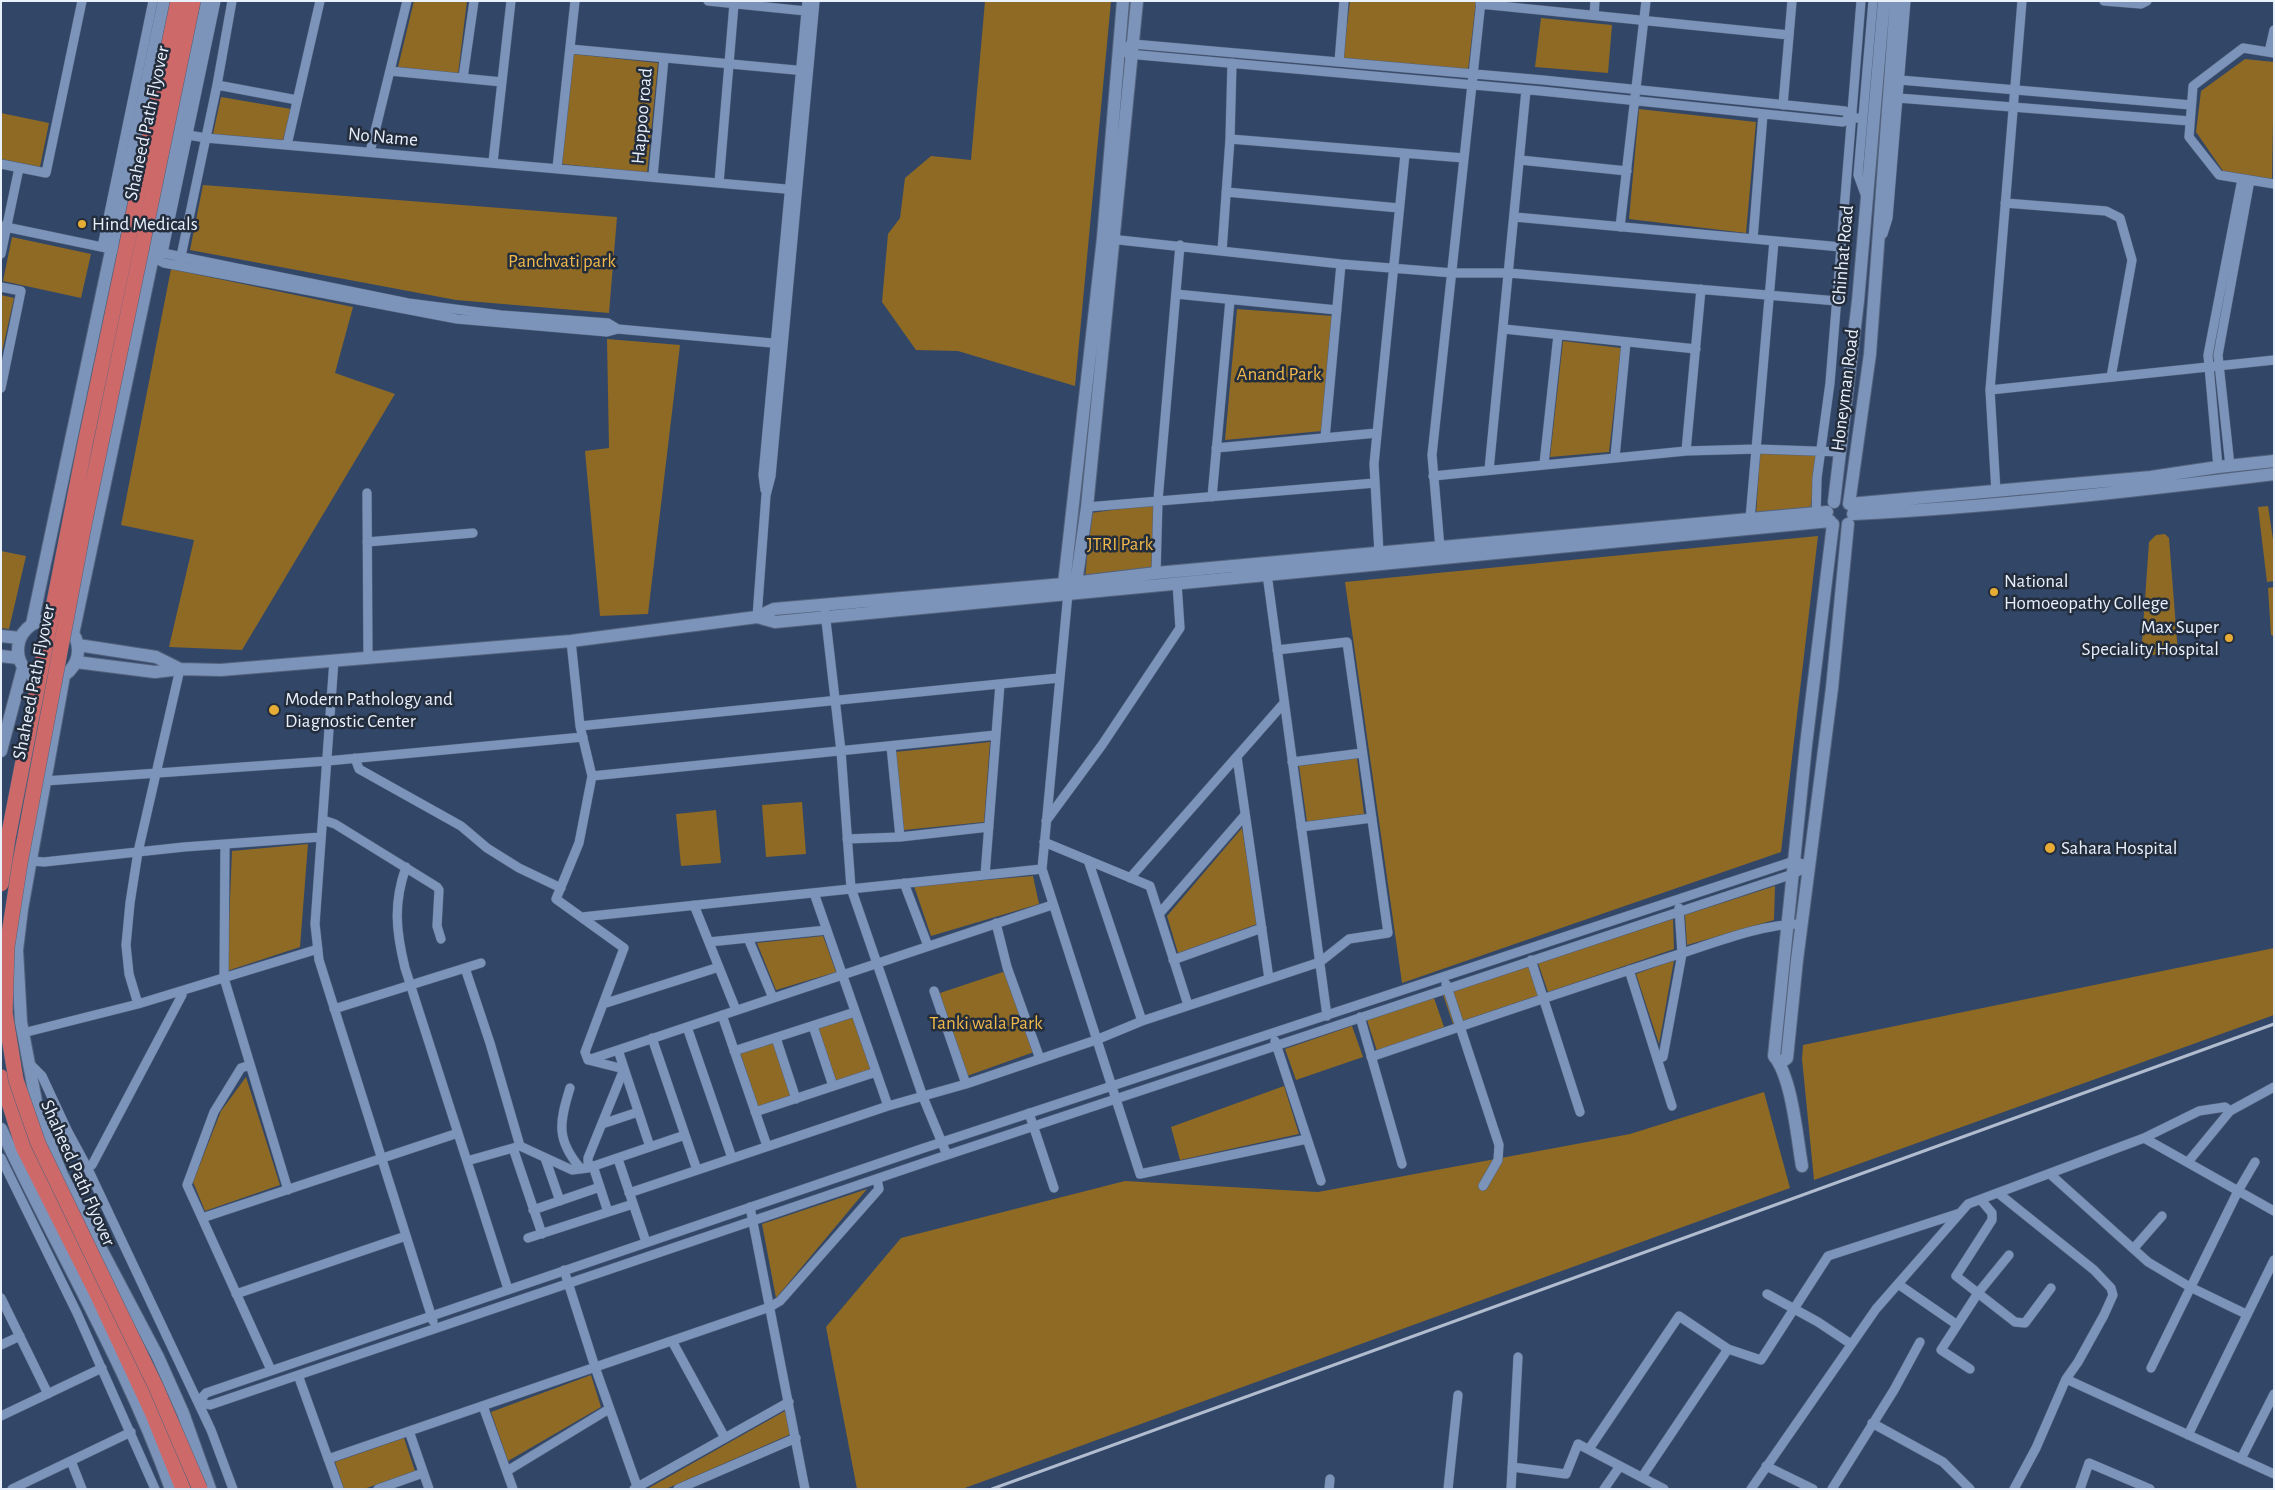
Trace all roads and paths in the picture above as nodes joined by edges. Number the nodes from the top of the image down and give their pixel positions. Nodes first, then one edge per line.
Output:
1 (82, 1) edge
2 (153, 1) edge
3 (164, 1) edge
4 (178, 1) edge
5 (232, 1) edge
6 (320, 1) edge
7 (407, 1) edge
8 (474, 1) edge
9 (511, 1) edge
10 (575, 1) edge
11 (708, 1) edge
12 (815, 1) edge
13 (1123, 1) edge
14 (1137, 1) edge
15 (1344, 1) edge
16 (1595, 1) edge
17 (1646, 1) edge
18 (1792, 1) edge
19 (1861, 1) edge
20 (1906, 1) edge
21 (2022, 1) edge
22 (2104, 1) edge
23 (2147, 1) edge
24 (205, 2) edge
25 (729, 3) edge
26 (1480, 3) edge
27 (1886, 5) edge
28 (807, 6) edge
29 (1594, 15) junction
30 (1644, 20) junction
31 (2274, 30) edge
32 (1789, 35) junction
33 (570, 49) junction
34 (1119, 50) junction
35 (1132, 50) junction
36 (2271, 53) edge
37 (664, 58) junction
38 (1339, 62) junction
39 (1232, 63) junction
40 (729, 64) junction
41 (1403, 68) junction
42 (390, 71) junction
43 (804, 71) junction
44 (1471, 74) junction
45 (463, 78) junction
46 (1900, 80) junction
47 (502, 82) junction
48 (1420, 82) junction
49 (218, 86) junction
50 (1471, 86) junction
51 (1526, 90) junction
52 (1636, 90) junction
53 (2014, 90) junction
54 (1898, 98) junction
55 (297, 100) junction
56 (1635, 101) junction
57 (1783, 104) junction
58 (2192, 105) junction
59 (2013, 107) junction
60 (1763, 114) junction
61 (1852, 117) junction
62 (1863, 118) junction
63 (2190, 121) junction
64 (188, 135) junction
65 (206, 138) junction
66 (1230, 139) junction
67 (287, 145) junction
68 (370, 152) junction
69 (1405, 154) junction
70 (1464, 158) junction
71 (1520, 160) junction
72 (493, 162) junction
73 (1, 164) edge
74 (19, 168) junction
75 (557, 168) junction
76 (1627, 171) junction
77 (1858, 175) junction
78 (653, 176) junction
79 (2246, 180) junction
80 (719, 182) junction
81 (2274, 184) edge
82 (1846, 187) junction
83 (794, 190) junction
84 (1226, 192) junction
85 (1867, 199) junction
86 (2005, 203) junction
87 (1399, 208) junction
88 (1515, 217) junction
89 (4, 227) edge
90 (1620, 227) junction
91 (1108, 238) junction
92 (1753, 239) junction
93 (1774, 241) junction
94 (1180, 245) junction
95 (1841, 247) junction
96 (107, 248) junction
97 (1222, 251) junction
98 (1877, 252) junction
99 (1, 254) edge
100 (158, 255) junction
101 (180, 261) junction
102 (1341, 264) junction
103 (1394, 268) junction
104 (1453, 273) junction
105 (1510, 273) junction
106 (1, 287) edge
107 (1701, 289) junction
108 (1176, 294) junction
109 (1770, 295) junction
110 (1230, 300) junction
111 (1837, 301) junction
112 (1336, 310) junction
113 (1504, 329) junction
114 (1558, 335) junction
115 (1626, 342) junction
116 (779, 343) junction
117 (1696, 349) junction
118 (2274, 360) edge
119 (2219, 366) junction
120 (2209, 367) junction
121 (2111, 377) junction
122 (1, 388) edge
123 (1990, 390) junction
124 (1377, 434) junction
125 (1325, 438) junction
126 (1216, 448) junction
127 (1757, 448) junction
128 (1686, 451) junction
129 (1821, 452) junction
130 (1841, 452) junction
131 (1615, 458) junction
132 (2274, 461) edge
133 (1544, 464) junction
134 (2224, 466) junction
135 (1489, 470) junction
136 (2274, 474) edge
137 (1433, 476) junction
138 (1375, 483) junction
139 (1996, 492) junction
140 (367, 493) dead end
141 (1212, 497) junction
142 (1158, 500) junction
143 (1088, 507) junction
144 (1850, 514) junction
145 (1826, 516) junction
146 (1750, 519) junction
147 (473, 533) dead end
148 (367, 542) junction
149 (1440, 548) junction
150 (1379, 553) junction
151 (1156, 573) junction
152 (1266, 574) junction
153 (1177, 583) junction
154 (1069, 587) junction
155 (824, 610) junction
156 (757, 617) junction
157 (32, 624) junction
158 (1, 636) edge
159 (20, 638) junction
160 (75, 639) junction
161 (571, 641) junction
162 (1277, 650) junction
163 (1, 656) edge
164 (368, 656) junction
165 (334, 660) junction
166 (76, 662) junction
167 (21, 663) junction
168 (180, 669) junction
169 (64, 676) junction
170 (1059, 678) junction
171 (1000, 684) junction
172 (836, 700) junction
173 (1284, 703) junction
174 (580, 726) junction
175 (996, 735) junction
176 (583, 737) junction
177 (891, 746) junction
178 (1, 751) edge
179 (841, 751) junction
180 (1362, 753) junction
181 (1237, 757) junction
182 (356, 758) junction
183 (327, 761) junction
184 (1292, 762) junction
185 (156, 774) junction
186 (592, 776) junction
187 (45, 781) junction
188 (1245, 815) junction
189 (1372, 818) junction
190 (322, 820) junction
191 (1046, 821) junction
192 (989, 827) junction
193 (1301, 827) junction
194 (321, 837) junction
195 (900, 837) junction
196 (846, 839) junction
197 (1044, 842) junction
198 (225, 844) junction
199 (138, 852) junction
200 (31, 860) junction
201 (1088, 860) junction
202 (1809, 866) junction
203 (406, 867) junction
204 (1042, 868) junction
205 (1794, 868) junction
206 (986, 874) junction
207 (1130, 878) junction
208 (904, 883) junction
209 (1, 884) edge
210 (561, 888) junction
211 (851, 888) junction
212 (814, 892) junction
213 (1678, 900) junction
214 (1, 904) edge
215 (694, 905) junction
216 (1052, 905) junction
217 (22, 910) junction
218 (1680, 912) junction
219 (1159, 914) junction
220 (582, 917) junction
221 (1788, 923) junction
222 (996, 924) junction
223 (1802, 924) junction
224 (1262, 928) junction
225 (827, 930) junction
226 (748, 938) junction
227 (441, 939) dead end
228 (709, 942) junction
229 (928, 946) junction
230 (318, 950) junction
231 (1682, 954) junction
232 (1173, 960) junction
233 (1531, 960) junction
234 (1320, 962) junction
235 (481, 963) dead end
236 (876, 963) junction
237 (719, 967) junction
238 (465, 968) junction
239 (1629, 970) junction
240 (842, 975) junction
241 (224, 978) junction
242 (1269, 978) junction
243 (1444, 978) junction
244 (410, 985) junction
245 (1448, 988) junction
246 (934, 991) dead end
247 (180, 992) junction
248 (1, 996) edge
249 (773, 998) junction
250 (1543, 998) junction
251 (18, 999) junction
252 (138, 1004) junction
253 (603, 1004) junction
254 (1188, 1006) junction
255 (334, 1009) junction
256 (736, 1010) junction
257 (855, 1012) junction
258 (722, 1015) junction
259 (1327, 1016) junction
260 (1360, 1017) junction
261 (1142, 1021) junction
262 (687, 1026) junction
263 (813, 1026) junction
264 (1460, 1026) junction
265 (23, 1033) junction
266 (1273, 1034) junction
267 (652, 1038) junction
268 (776, 1038) junction
269 (1096, 1040) junction
270 (1276, 1045) junction
271 (618, 1050) junction
272 (734, 1051) junction
273 (1371, 1057) junction
274 (1040, 1059) junction
275 (1657, 1059) junction
276 (588, 1060) junction
277 (28, 1062) junction
278 (1780, 1063) junction
279 (250, 1065) junction
280 (624, 1069) junction
281 (876, 1072) junction
282 (1, 1077) edge
283 (966, 1084) junction
284 (833, 1086) junction
285 (1111, 1086) junction
286 (2274, 1087) edge
287 (570, 1088) dead end
288 (923, 1097) junction
289 (796, 1099) junction
290 (1115, 1099) junction
291 (888, 1106) junction
292 (1672, 1106) dead end
293 (2230, 1111) junction
294 (638, 1112) junction
295 (755, 1112) junction
296 (1580, 1112) dead end
297 (1029, 1113) junction
298 (602, 1124) junction
299 (1034, 1126) junction
300 (1, 1129) edge
301 (458, 1134) junction
302 (685, 1136) junction
303 (2144, 1138) junction
304 (1307, 1139) junction
305 (943, 1142) junction
306 (768, 1146) junction
307 (516, 1147) junction
308 (650, 1147) junction
309 (947, 1156) junction
310 (1, 1158) edge
311 (545, 1158) junction
312 (732, 1158) junction
313 (382, 1159) junction
314 (618, 1159) junction
315 (467, 1161) junction
316 (2188, 1162) junction
317 (2255, 1162) dead end
318 (1402, 1164) dead end
319 (1802, 1166) dead end
320 (87, 1167) junction
321 (587, 1168) junction
322 (697, 1170) junction
323 (2050, 1174) junction
324 (877, 1179) junction
325 (1321, 1181) dead end
326 (1483, 1186) dead end
327 (600, 1187) junction
328 (1054, 1188) dead end
329 (288, 1190) junction
330 (2238, 1190) junction
331 (629, 1193) junction
332 (1998, 1193) junction
333 (1981, 1200) junction
334 (560, 1201) junction
335 (633, 1204) junction
336 (750, 1207) junction
337 (533, 1210) junction
338 (2274, 1211) edge
339 (608, 1212) junction
340 (1960, 1213) junction
341 (2162, 1216) dead end
342 (202, 1218) junction
343 (753, 1221) junction
344 (542, 1234) junction
345 (406, 1236) junction
346 (528, 1238) dead end
347 (646, 1242) junction
348 (2134, 1248) junction
349 (2009, 1255) dead end
350 (2274, 1260) edge
351 (564, 1270) junction
352 (568, 1283) junction
353 (1898, 1284) junction
354 (2190, 1287) junction
355 (2051, 1288) dead end
356 (508, 1289) junction
357 (1978, 1293) junction
358 (236, 1294) junction
359 (1766, 1294) dead end
360 (1, 1298) edge
361 (770, 1307) junction
362 (1794, 1310) junction
363 (2246, 1314) junction
364 (431, 1315) junction
365 (1956, 1324) junction
366 (435, 1328) junction
367 (20, 1336) junction
368 (672, 1341) junction
369 (1920, 1342) dead end
370 (1851, 1344) junction
371 (1, 1345) edge
372 (1728, 1349) junction
373 (1518, 1358) dead end
374 (102, 1368) junction
375 (595, 1368) junction
376 (2151, 1368) dead end
377 (1970, 1369) dead end
378 (271, 1370) junction
379 (298, 1375) junction
380 (2066, 1379) junction
381 (48, 1394) junction
382 (2274, 1394) edge
383 (1458, 1395) dead end
384 (198, 1402) junction
385 (789, 1402) junction
386 (484, 1406) junction
387 (610, 1409) junction
388 (1, 1416) edge
389 (1872, 1423) junction
390 (409, 1431) junction
391 (131, 1432) junction
392 (2188, 1435) junction
393 (725, 1438) junction
394 (796, 1438) junction
395 (1589, 1449) junction
396 (328, 1459) junction
397 (2241, 1459) junction
398 (72, 1461) junction
399 (1620, 1466) junction
400 (1766, 1466) junction
401 (1512, 1467) junction
402 (507, 1471) junction
403 (423, 1473) junction
404 (2274, 1474) edge
405 (1642, 1477) junction
406 (636, 1488) edge
407 (12, 1489) edge
408 (82, 1489) edge
409 (154, 1489) edge
410 (171, 1489) edge
411 (182, 1489) edge
412 (200, 1489) edge
413 (210, 1489) edge
414 (233, 1489) edge
415 (339, 1489) edge
416 (378, 1489) edge
417 (429, 1489) edge
418 (514, 1489) edge
419 (678, 1489) edge
420 (805, 1489) edge
421 (1448, 1489) edge
422 (1510, 1489) edge
423 (1604, 1489) edge
424 (1664, 1489) edge
425 (1751, 1489) edge
426 (1813, 1489) edge
427 (1832, 1489) edge
428 (1970, 1489) edge
429 (2014, 1489) edge
430 (2080, 1489) edge
431 (2150, 1489) edge

1 - 74 street
2 - 96 street
3 - 96 street
4 - 209 highway, Shaheed Path Flyover, bridge
5 - 49 street
6 - 55 street
7 - 42 street
8 - 45 street
9 - 47 street
10 - 33 street
11 - 25 street
12 - 43 street
13 - 34 street
14 - 35 street
15 - 38 street
16 - 29 street
17 - 30 street
18 - 32 street
19 - 61 street
20 - 46 street
21 - 53 street
22 - 23 street
24 - 64 street
24 - 100 street
24 - 412 highway, Shaheed Path Flyover, bridge
25 - 28 street
25 - 40 street
26 - 29 street
26 - 44 street
27 - 62 street
27 - 85 street, Chinhat Road
27 - 98 street, Honeyman Road
28 - 43 street
29 - 30 street
30 - 32 street
30 - 52 street
31 - 36 street
32 - 57 street
33 - 37 street
33 - 75 street
34 - 35 street
34 - 91 street
35 - 38 street
35 - 39 street
35 - 91 street
36 - 58 street
37 - 40 street
37 - 78 street, Happoo road
38 - 41 street
39 - 48 street
39 - 66 street
40 - 43 street
40 - 80 street
41 - 44 street
41 - 48 street
42 - 45 street
42 - 68 street
43 - 83 street
44 - 50 street
44 - 52 street
45 - 47 street
46 - 53 street
46 - 54 street
47 - 72 street
48 - 50 street
49 - 55 street
49 - 65 street
50 - 51 street
50 - 70 street
51 - 56 street
51 - 71 street
52 - 56 street
52 - 57 street
53 - 58 street
53 - 59 street
54 - 59 street
54 - 98 street
55 - 67 street
56 - 60 street
56 - 76 street
57 - 61 street
58 - 63 street
59 - 63 street
59 - 86 street
60 - 61 street
60 - 92 street
61 - 62 street
61 - 82 street
62 - 77 street
63 - 79 street
64 - 65 street, No Name
64 - 100 street
65 - 67 street, No Name
65 - 101 street
66 - 69 street
66 - 84 street
67 - 68 street, No Name
68 - 72 street, No Name
69 - 70 street
69 - 87 street
70 - 104 street
71 - 76 street
71 - 88 street
72 - 75 street, No Name
73 - 74 street
74 - 89 street
75 - 78 street, No Name
76 - 90 street
77 - 82 street
77 - 85 street
78 - 80 street, No Name
79 - 81 street
79 - 119 street
79 - 120 street
80 - 83 street, No Name
82 - 95 street
83 - 116 street
84 - 87 street
84 - 97 street
85 - 130 street, Chinhat Road
86 - 121 street
86 - 123 street
87 - 103 street
88 - 90 street
88 - 105 street
89 - 96 street
89 - 99 street
90 - 92 street
91 - 94 street
91 - 143 street
91 - 154 street
92 - 93 street
93 - 95 street
93 - 109 street
94 - 97 street
94 - 108 street
95 - 111 street
96 - 100 street
96 - 157 street
97 - 102 street
98 - 144 street, Honeyman Road
100 - 101 street
100 - 160 street
101 - 116 street
102 - 103 street
102 - 112 street
103 - 104 street
103 - 124 street
104 - 105 street
104 - 137 street
105 - 107 street
105 - 113 street
106 - 122 street
107 - 109 street
107 - 117 street
108 - 110 street
108 - 142 street
109 - 111 street
109 - 127 street
110 - 112 street
110 - 126 street
111 - 129 street
112 - 125 street
113 - 114 street
113 - 135 street
114 - 115 street
114 - 133 street
115 - 117 street
115 - 131 street
116 - 156 street
117 - 128 street
118 - 119 street
119 - 120 street
119 - 134 street
120 - 121 street
120 - 134 street
121 - 123 street
123 - 139 street
124 - 125 street
124 - 138 street
125 - 126 street
126 - 141 street
127 - 128 street
127 - 129 street
127 - 146 street
128 - 131 street
129 - 130 street
129 - 145 street
130 - 145 street, Chinhat Road
131 - 133 street
132 - 134 street
133 - 135 street
134 - 139 street
135 - 137 street
136 - 144 street
137 - 149 street
138 - 141 street
138 - 150 street
139 - 144 street
140 - 148 street
141 - 142 street
142 - 143 street
142 - 151 street
143 - 154 street
144 - 145 street
144 - 145 street
144 - 202 street, Honeyman Road
145 - 146 street
145 - 152 street
145 - 205 street, Chinhat Road
146 - 149 street
147 - 148 street
148 - 164 street
149 - 150 street
150 - 151 street
151 - 154 street
152 - 153 street
152 - 162 street
153 - 154 street
153 - 191 street
154 - 155 street
154 - 170 street
155 - 156 street
155 - 172 street
156 - 161 street
157 - 159 street
157 - 160 street
158 - 159 street
159 - 167 street
160 - 166 street
160 - 168 street
161 - 164 street
161 - 174 street
162 - 173 street
162 - 180 street
163 - 167 street
164 - 165 street
165 - 168 street
165 - 183 street
166 - 168 street
166 - 169 street
167 - 169 street
167 - 178 street
168 - 185 street
169 - 187 street, Shaheed Path Flyover
170 - 171 street
170 - 191 street
171 - 172 street
171 - 175 street
172 - 174 street
172 - 179 street
173 - 181 street
173 - 184 street
174 - 176 street
175 - 177 street
175 - 192 street
176 - 182 street
176 - 186 street
177 - 179 street
177 - 195 street
179 - 186 street
179 - 196 street
180 - 184 street
180 - 189 street
181 - 188 street
181 - 207 street
182 - 183 street
182 - 210 street
183 - 185 street
183 - 190 street
184 - 193 street
185 - 187 street
185 - 199 street
186 - 210 street
187 - 200 street, Shaheed Path Flyover
188 - 219 street
188 - 224 street
189 - 193 street
189 - 234 street
190 - 194 street
190 - 203 street
191 - 197 street
192 - 195 street
192 - 206 street
193 - 234 street
194 - 198 street
194 - 230 street
195 - 196 street
196 - 211 street
197 - 201 street
197 - 204 street
198 - 199 street
198 - 241 street
199 - 200 street
199 - 252 street
200 - 217 street, Shaheed Path Flyover
201 - 207 street
201 - 261 street
202 - 205 street
202 - 223 street, Honeyman Road
203 - 227 street
203 - 244 street
204 - 206 street
204 - 216 street
205 - 213 street
205 - 218 street
205 - 221 street, Chinhat Road
206 - 208 street
207 - 219 street
208 - 211 street
208 - 229 street
210 - 220 street
211 - 212 street
211 - 236 street
212 - 215 street
212 - 225 street
213 - 218 street
213 - 243 street
214 - 217 street
215 - 220 street
215 - 228 street
216 - 222 street
216 - 269 street
217 - 251 street, Shaheed Path Flyover
218 - 231 street
218 - 233 street
219 - 232 street
220 - 253 street
221 - 223 street
221 - 231 street
221 - 278 street, Chinhat Road
222 - 229 street
222 - 274 street
223 - 278 street, Honeyman Road
224 - 232 street
224 - 242 street
225 - 226 street
225 - 240 street
226 - 228 street
226 - 249 street
228 - 237 street
229 - 236 street
230 - 241 street
230 - 255 street
231 - 239 street
231 - 275 street
232 - 254 street
233 - 245 street
233 - 250 street
234 - 242 street
234 - 259 street
235 - 238 street
236 - 240 street
236 - 288 street
237 - 253 street
237 - 256 street
238 - 244 street
238 - 307 street
239 - 250 street
239 - 275 street
240 - 249 street
240 - 257 street
241 - 247 street
241 - 279 street
242 - 254 street
243 - 245 street
243 - 259 street
244 - 255 street
244 - 301 street
245 - 260 street
245 - 264 street
246 - 283 street
247 - 252 street
247 - 320 street
248 - 251 street
249 - 256 street
250 - 264 street
250 - 296 street
251 - 265 street, Shaheed Path Flyover
252 - 265 street
253 - 276 street
254 - 261 street
255 - 313 street
256 - 258 street
257 - 263 street
257 - 281 street
258 - 262 street
258 - 272 street
259 - 266 street
260 - 270 street
260 - 273 street
261 - 269 street
262 - 267 street
262 - 312 street
263 - 268 street
263 - 284 street
264 - 273 street
264 - 326 street
265 - 277 street, Shaheed Path Flyover
266 - 270 street
266 - 285 street
267 - 271 street
267 - 302 street
268 - 272 street
268 - 289 street
269 - 274 street
269 - 285 street
270 - 290 street
270 - 304 street
271 - 276 street
271 - 280 street
272 - 295 street
273 - 318 street
274 - 283 street
275 - 292 street
276 - 280 street
277 - 320 street
277 - 413 street, Shaheed Path Flyover
278 - 319 street, Chinhat Road
279 - 329 street
279 - 342 street
280 - 294 street
280 - 298 street
281 - 284 street
281 - 291 street
282 - 411 highway, Shaheed Path Flyover
283 - 288 street
284 - 289 street
285 - 290 street
285 - 297 street
286 - 293 street
287 - 321 street
288 - 291 street
288 - 305 street
289 - 295 street
290 - 299 street
290 - 304 street
291 - 306 street
293 - 303 street
293 - 316 street
294 - 298 street
294 - 308 street
295 - 306 street
297 - 299 street
297 - 305 street
298 - 321 street
299 - 309 street
299 - 328 street
300 - 410 street
301 - 313 street
301 - 315 street
302 - 308 street
302 - 322 street
303 - 316 street
303 - 323 street
304 - 325 street
305 - 309 street
305 - 336 street
306 - 312 street
307 - 311 street
307 - 315 street
307 - 337 street
308 - 314 street
309 - 324 street
310 - 374 street
311 - 321 street
311 - 334 street
312 - 322 street
313 - 329 street
313 - 345 street
314 - 321 street
314 - 331 street
315 - 356 street
316 - 330 street
317 - 330 street
320 - 384 street
321 - 327 street
322 - 331 street
323 - 332 street
323 - 348 street
324 - 343 street
324 - 361 street
327 - 334 street
327 - 339 street
329 - 342 street
330 - 338 street
330 - 354 street
331 - 335 street
332 - 333 street
332 - 380 street
333 - 340 street
333 - 357 street
334 - 337 street
335 - 339 street
335 - 347 street
336 - 343 street
336 - 347 street
337 - 344 street
339 - 344 street
340 - 353 street
340 - 362 street
341 - 348 street
342 - 358 street
343 - 352 street
343 - 361 street
344 - 346 street
345 - 358 street
345 - 364 street
347 - 351 street
348 - 354 street
349 - 357 street
350 - 363 street
351 - 352 street
351 - 356 street
352 - 366 street
352 - 375 street
353 - 365 street
353 - 370 street
354 - 363 street
354 - 376 street
355 - 357 street
356 - 364 street
357 - 365 street
358 - 378 street
359 - 362 street
360 - 367 street
361 - 368 street
361 - 385 street
362 - 370 street
362 - 372 street
363 - 392 street
364 - 366 street
364 - 378 street
365 - 377 street
366 - 379 street
367 - 371 street
367 - 381 street
368 - 375 street
368 - 393 street
369 - 389 street
370 - 400 street
372 - 395 street
372 - 405 street
373 - 401 street
374 - 381 street
374 - 391 street
375 - 386 street
375 - 387 street
378 - 384 street
379 - 384 street
379 - 396 street
380 - 392 street
380 - 429 street
381 - 388 street
382 - 397 street
383 - 421 street
384 - 414 street
385 - 393 street
385 - 394 street
386 - 390 street
386 - 402 street
387 - 402 street
387 - 406 street
389 - 427 street
389 - 428 street
390 - 396 street
390 - 403 street
391 - 398 street
391 - 409 street
392 - 397 street
393 - 406 street
394 - 419 street
394 - 420 street
395 - 399 street
395 - 401 street
396 - 415 street
397 - 404 street
398 - 407 street
398 - 408 street
399 - 405 street
399 - 423 street
400 - 425 street
400 - 426 street
401 - 422 street
402 - 418 street
403 - 416 street
403 - 417 street
405 - 424 street
430 - 431 street

